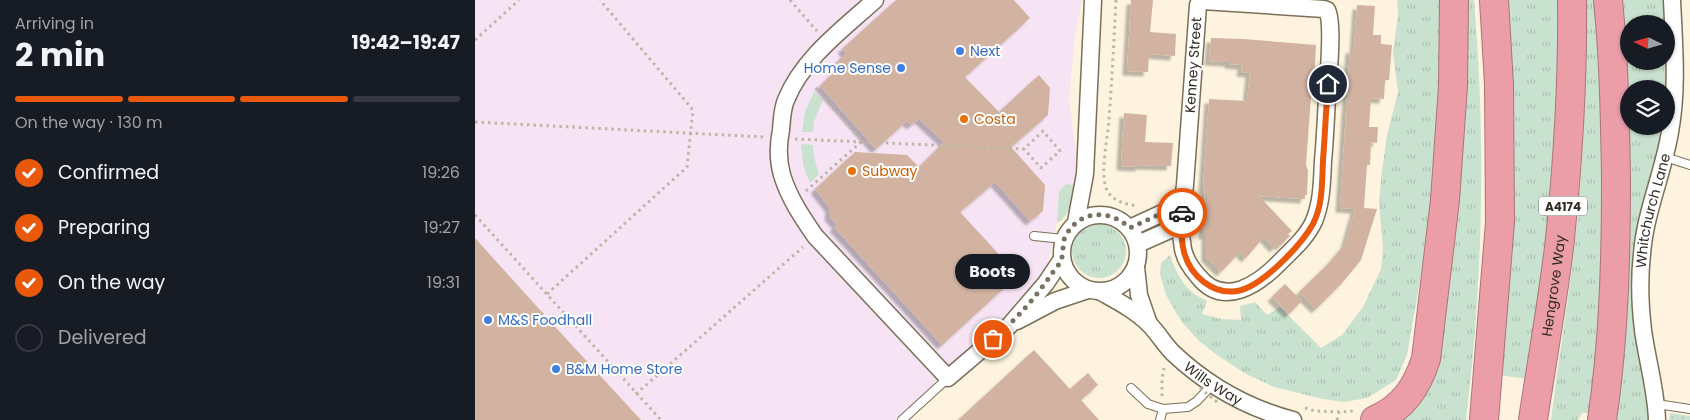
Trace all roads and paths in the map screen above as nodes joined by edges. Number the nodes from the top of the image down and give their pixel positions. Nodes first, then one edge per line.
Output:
1 (519, 0) edge
2 (600, 0) edge
3 (789, 0) edge
4 (875, 0) edge
5 (1093, 0) edge
6 (1454, 0) edge
7 (1494, 0) edge
8 (1573, 0) edge
9 (1608, 0) edge
10 (1672, 0) edge
11 (475, 40) edge
12 (828, 42) junction
13 (807, 92) dead end
14 (475, 122) edge
15 (795, 131) dead end
16 (690, 134) junction
17 (789, 140) junction
18 (862, 141) junction
19 (1024, 149) junction
20 (1665, 157) junction
21 (1690, 165) edge
22 (1085, 174) junction
23 (801, 188) dead end
24 (804, 192) junction
25 (807, 198) dead end
26 (1182, 204) junction
27 (1100, 214) junction
28 (475, 215) edge
29 (1077, 222) junction
30 (1181, 225) junction
31 (1130, 228) junction
32 (815, 236) junction
33 (1033, 236) dead end
34 (1064, 239) junction
35 (1138, 244) junction
36 (1062, 259) junction
37 (1136, 266) junction
38 (1095, 291) junction
39 (547, 294) junction
40 (1149, 324) junction
41 (1009, 326) junction
42 (1173, 353) junction
43 (947, 378) junction
44 (1206, 387) junction
45 (1131, 388) dead end
46 (636, 394) junction
47 (1217, 402) dead end
48 (1485, 408) edge
49 (1163, 409) junction
50 (1690, 409) edge
51 (1657, 412) edge
52 (1534, 416) edge
53 (661, 420) edge
54 (902, 420) edge
55 (1160, 420) edge
56 (1293, 420) edge
57 (1375, 420) edge
58 (1602, 420) edge

1 - 11 path
2 - 16 path
3 - 12 path
4 - 12 street
5 - 22 street
6 - 57 highway
7 - 48 highway
8 - 52 highway, Hengrove Way / A4174
9 - 58 highway
10 - 20 street, Whitchurch Lane
12 - 17 street
13 - 18 path
14 - 16 path
15 - 17 path
16 - 17 path
16 - 39 path
17 - 18 path
17 - 32 street
18 - 19 path
18 - 24 path
19 - 19 path
20 - 21 lane
20 - 51 street, Whitchurch Lane
22 - 27 street
22 - 29 street
23 - 24 path
24 - 25 path
26 - 30 street, Kenney Street
26 - 30 street, Kenney Street
26 - 31 street
27 - 29 street
27 - 31 street
28 - 39 path
29 - 34 street
30 - 35 street
31 - 35 street
32 - 43 street
32 - 46 path
33 - 34 lane
34 - 36 street
35 - 37 street, Wills Way
36 - 38 street, Wills Way
36 - 41 street
37 - 38 street
37 - 40 street, Wills Way
38 - 40 street, Wills Way
38 - 41 street
39 - 46 path
40 - 42 street, Wills Way
41 - 43 street
42 - 44 street, Wills Way
42 - 49 path
43 - 54 lane
44 - 47 path, bridge
44 - 49 lane
44 - 56 street, Wills Way
45 - 49 lane
46 - 53 path
49 - 55 lane
50 - 51 lane

